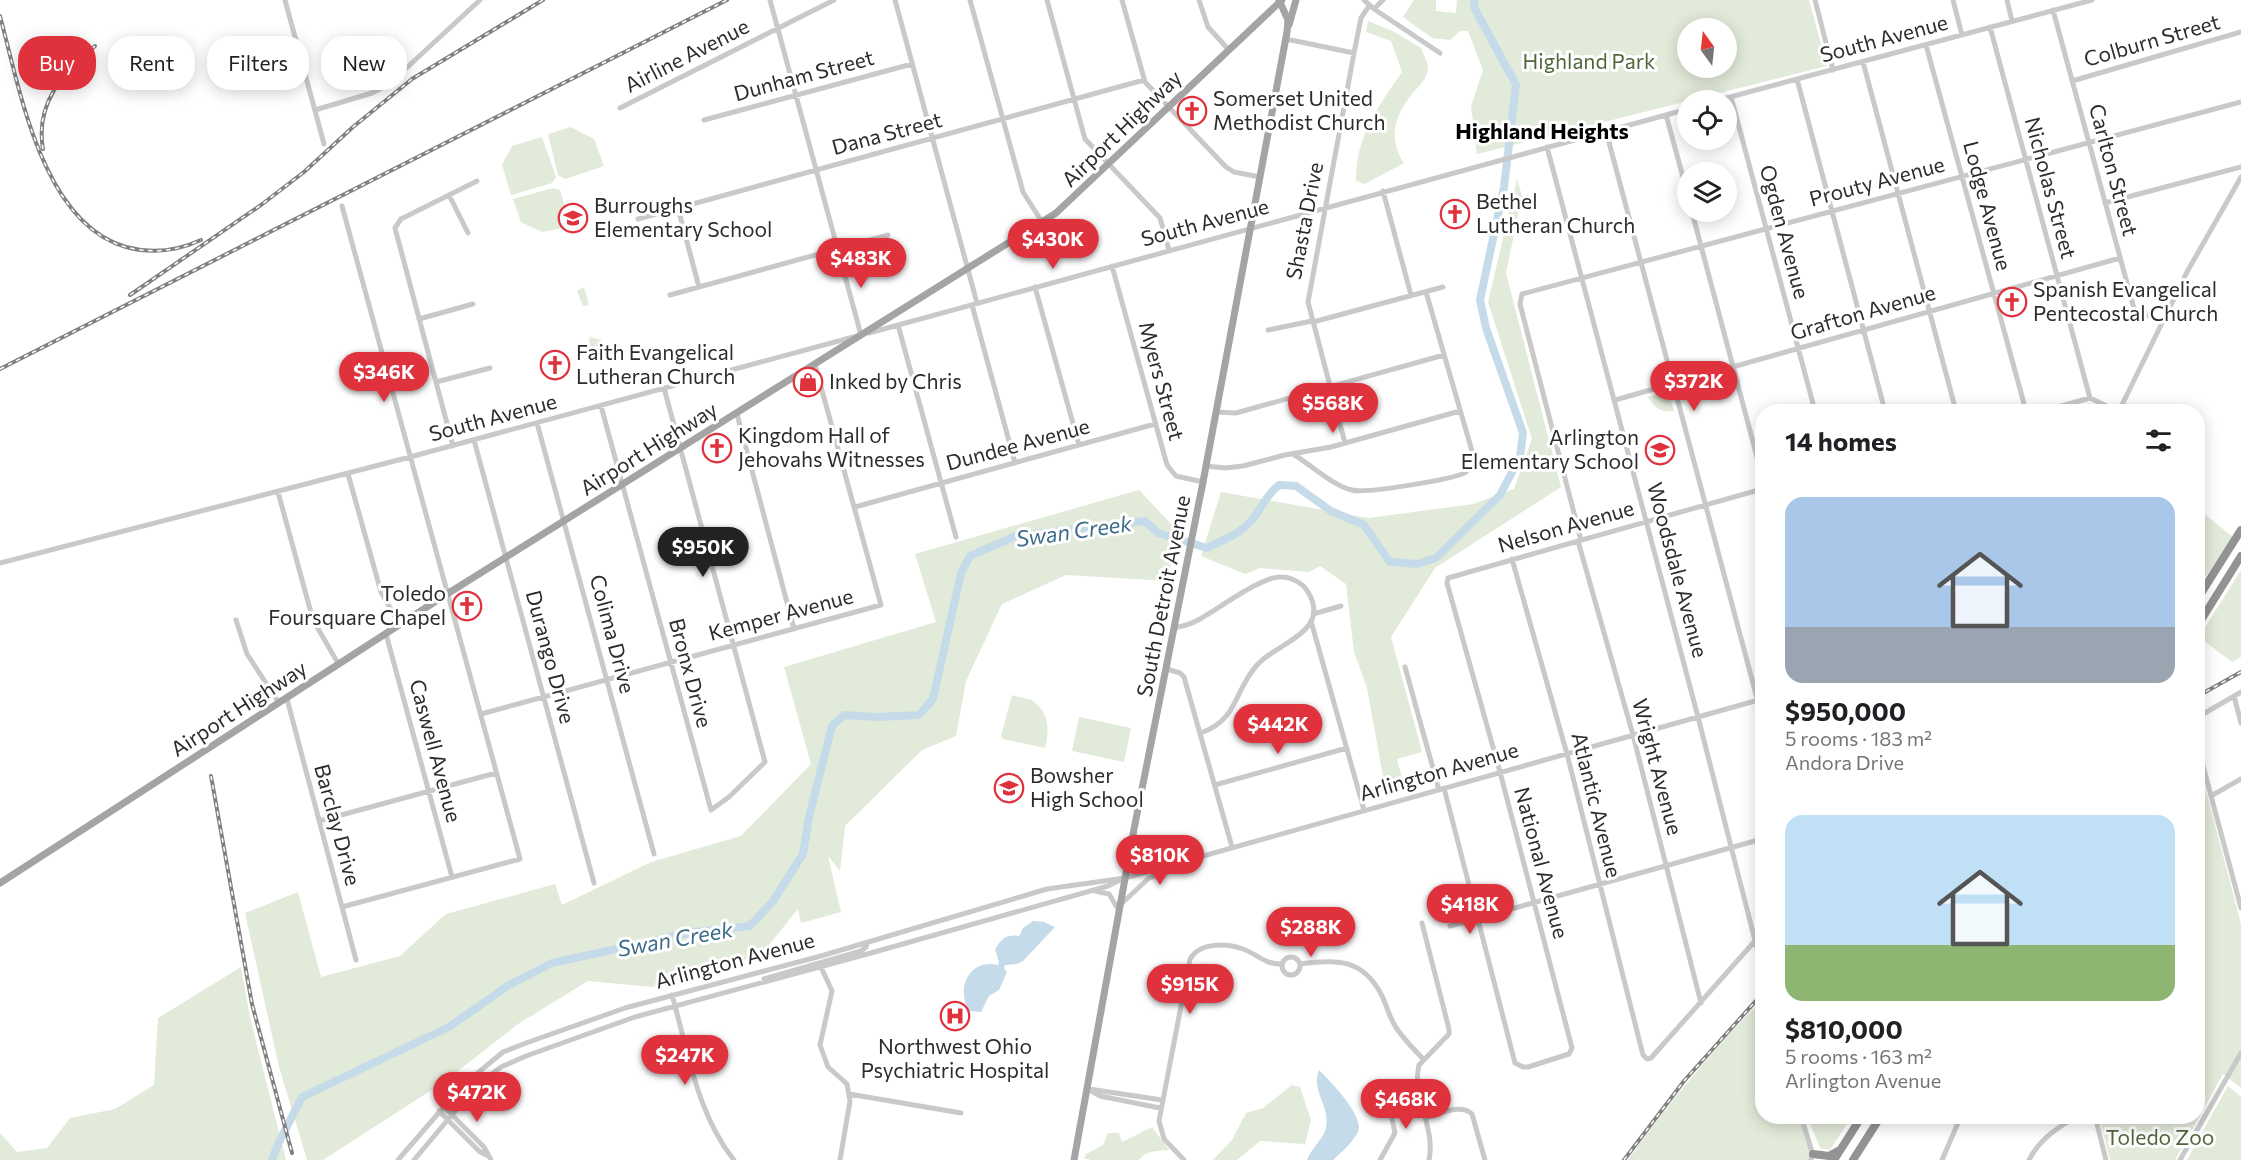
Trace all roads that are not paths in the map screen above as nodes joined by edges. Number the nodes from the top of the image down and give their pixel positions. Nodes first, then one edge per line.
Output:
1 (285, 0) edge
2 (480, 0) edge
3 (770, 0) edge
4 (834, 0) edge
5 (895, 0) edge
6 (970, 0) edge
7 (1047, 0) edge
8 (1122, 0) edge
9 (1199, 0) edge
10 (1296, 0) edge
11 (1364, 0) edge
12 (1383, 0) edge
13 (1817, 0) edge
14 (1953, 0) edge
15 (2007, 0) edge
16 (2092, 0) edge
17 (1280, 1) edge
18 (1372, 7) junction
19 (2053, 10) junction
20 (2012, 21) junction
21 (1990, 27) junction
22 (778, 28) junction
23 (1288, 28) junction
24 (2241, 32) edge
25 (1962, 35) junction
26 (1286, 39) junction
27 (1926, 45) junction
28 (1229, 50) junction
29 (1354, 52) junction
30 (1440, 53) dead end
31 (1863, 62) junction
32 (912, 64) junction
33 (1833, 70) junction
34 (1144, 80) junction
35 (1797, 80) junction
36 (2072, 81) junction
37 (796, 95) junction
38 (1737, 95) edge
39 (1074, 99) junction
40 (2241, 102) edge
41 (1168, 107) junction
42 (620, 108) dead end
43 (315, 110) junction
44 (1677, 112) edge
45 (1666, 115) junction
46 (1003, 119) junction
47 (704, 120) dead end
48 (1737, 120) edge
49 (1606, 131) junction
50 (932, 138) junction
51 (2089, 142) junction
52 (324, 144) dead end
53 (1547, 147) junction
54 (2026, 159) junction
55 (1679, 162) edge
56 (1109, 164) junction
57 (2241, 167) edge
58 (816, 170) junction
59 (1962, 176) junction
60 (1260, 177) junction
61 (2241, 177) edge
62 (477, 181) dead end
63 (1383, 191) junction
64 (1898, 193) junction
65 (449, 195) junction
66 (2105, 203) junction
67 (342, 207) dead end
68 (1324, 207) junction
69 (678, 208) junction
70 (1832, 211) junction
71 (638, 219) dead end
72 (1042, 222) junction
73 (1695, 222) edge
74 (1250, 227) junction
75 (1766, 229) junction
76 (468, 233) dead end
77 (888, 235) dead end
78 (1702, 246) junction
79 (838, 249) junction
80 (1169, 250) junction
81 (2120, 258) junction
82 (1642, 262) junction
83 (1112, 266) junction
84 (968, 269) junction
85 (2057, 276) junction
86 (1582, 278) junction
87 (1035, 286) junction
88 (699, 287) junction
89 (1443, 287) dead end
90 (1426, 292) junction
91 (1522, 294) joint
92 (1993, 294) junction
93 (670, 295) dead end
94 (1411, 296) junction
95 (473, 304) dead end
96 (975, 304) junction
97 (1930, 312) junction
98 (419, 319) junction
99 (1312, 321) junction
100 (2162, 322) junction
101 (898, 325) junction
102 (1268, 330) dead end
103 (1864, 330) junction
104 (861, 335) junction
105 (1798, 349) junction
106 (1444, 355) junction
107 (815, 365) junction
108 (1733, 366) junction
109 (490, 368) dead end
110 (436, 382) junction
111 (1674, 383) junction
112 (1330, 386) junction
113 (664, 388) junction
114 (2090, 398) junction
115 (1615, 400) junction
116 (1813, 404) edge
117 (1883, 404) edge
118 (1954, 404) edge
119 (2024, 404) edge
120 (2068, 404) edge
121 (2103, 404) edge
122 (2121, 404) edge
123 (601, 406) junction
124 (1460, 411) junction
125 (1215, 412) junction
126 (737, 414) junction
127 (537, 423) junction
128 (1155, 424) junction
129 (474, 440) junction
130 (1345, 443) junction
131 (1078, 445) junction
132 (453, 446) junction
133 (681, 449) junction
134 (1755, 449) edge
135 (1293, 454) junction
136 (410, 457) junction
137 (1015, 463) junction
138 (1206, 466) junction
139 (348, 474) junction
140 (1203, 482) junction
141 (941, 483) junction
142 (622, 486) junction
143 (1755, 491) edge
144 (278, 492) junction
145 (1706, 505) junction
146 (855, 507) junction
147 (1647, 521) junction
148 (564, 522) junction
149 (2241, 530) edge
150 (956, 537) dead end
151 (1579, 540) junction
152 (2241, 556) edge
153 (506, 558) junction
154 (1512, 559) junction
155 (0, 563) edge
156 (1448, 578) joint
157 (2205, 587) edge
158 (447, 594) junction
159 (1341, 606) dead end
160 (2205, 614) edge
161 (1312, 617) junction
162 (236, 620) dead end
163 (400, 625) junction
164 (1174, 628) junction
165 (794, 629) junction
166 (386, 634) junction
167 (733, 645) junction
168 (670, 662) junction
169 (339, 665) junction
170 (1405, 667) dead end
171 (1167, 669) junction
172 (607, 680) junction
173 (1755, 682) edge
174 (2241, 692) edge
175 (2234, 696) junction
176 (543, 697) junction
177 (287, 699) junction
178 (1755, 701) edge
179 (279, 704) junction
180 (2205, 713) edge
181 (481, 714) junction
182 (1698, 717) junction
183 (2241, 723) edge
184 (1201, 734) junction
185 (1633, 735) junction
186 (1347, 748) junction
187 (1567, 754) junction
188 (1500, 772) junction
189 (496, 773) junction
190 (2205, 773) edge
191 (2241, 779) edge
192 (1215, 785) junction
193 (1441, 789) junction
194 (429, 792) junction
195 (2211, 796) junction
196 (1364, 810) junction
197 (319, 821) junction
198 (1755, 841) edge
199 (1232, 848) junction
200 (1732, 848) junction
201 (654, 854) dead end
202 (1190, 859) junction
203 (1666, 866) junction
204 (452, 877) junction
205 (1125, 878) junction
206 (0, 883) edge
207 (594, 883) dead end
208 (1600, 885) junction
209 (1091, 890) junction
210 (1534, 903) junction
211 (342, 907) junction
212 (1119, 908) junction
213 (2241, 908) edge
214 (1478, 919) junction
215 (1422, 923) dead end
216 (1450, 926) dead end
217 (1755, 937) edge
218 (868, 942) junction
219 (1755, 942) edge
220 (356, 960) dead end
221 (1282, 964) junction
222 (1300, 964) junction
223 (821, 967) junction
224 (740, 989) junction
225 (672, 995) junction
226 (1701, 1003) junction
227 (676, 1006) junction
228 (2241, 1053) edge
229 (1424, 1060) junction
230 (1088, 1089) junction
231 (1418, 1092) junction
232 (849, 1094) junction
233 (1162, 1100) junction
234 (441, 1108) junction
235 (1160, 1108) junction
236 (961, 1113) dead end
237 (449, 1116) junction
238 (2205, 1117) edge
239 (1425, 1118) junction
240 (1804, 1124) edge
241 (1858, 1124) edge
242 (1860, 1124) edge
243 (1876, 1124) edge
244 (1958, 1124) edge
245 (2067, 1124) edge
246 (2097, 1124) edge
247 (2201, 1124) edge
248 (1842, 1149) junction
249 (1814, 1156) edge
250 (488, 1157) edge
251 (398, 1160) edge
252 (414, 1160) edge
253 (734, 1160) edge
254 (840, 1160) edge
255 (1074, 1160) edge
256 (1184, 1160) edge
257 (1380, 1160) edge
258 (1430, 1160) edge
259 (1485, 1160) edge
260 (1834, 1160) edge
261 (1840, 1160) edge
262 (1853, 1160) edge
263 (1942, 1160) edge
264 (2029, 1160) edge
265 (2106, 1160) edge
266 (2181, 1160) edge

1 - 43 street
2 - 43 street
3 - 22 street
4 - 22 street, Airline Avenue
5 - 32 street
6 - 46 street
7 - 39 street
8 - 34 street
9 - 28 street
10 - 23 main road, South Detroit Avenue
11 - 18 street
12 - 18 street
13 - 33 street
14 - 25 street
15 - 20 street
16 - 19 street, South Avenue
17 - 23 main road
17 - 28 main road, Airport Highway
18 - 29 street, Shasta Drive
18 - 30 street
19 - 20 street, South Avenue
19 - 36 street, Carlton Street
20 - 21 street, South Avenue
21 - 25 street, South Avenue
21 - 54 street, Nicholas Street
22 - 37 street
22 - 42 street, Airline Avenue
23 - 26 main road, South Detroit Avenue
24 - 36 street, Colburn Street
25 - 27 street, South Avenue
26 - 29 street
26 - 60 main road, South Detroit Avenue
27 - 31 street, South Avenue
27 - 59 street, Lodge Avenue
28 - 41 main road, Airport Highway
29 - 68 street, Shasta Drive
31 - 33 street, South Avenue
31 - 64 street
32 - 37 street, Dunham Street
32 - 50 street
33 - 35 street, South Avenue
34 - 39 street, Dana Street
34 - 41 street
35 - 38 street, South Avenue
35 - 70 street
36 - 51 street, Carlton Street
37 - 47 street, Dunham Street
37 - 58 street
39 - 46 street, Dana Street
39 - 56 street
40 - 51 street, Prouty Avenue
41 - 56 main road, Airport Highway
41 - 60 street
43 - 52 street
44 - 45 street, South Avenue
45 - 49 street, South Avenue
45 - 55 street
46 - 50 street, Dana Street
46 - 72 street
48 - 75 street, Ogden Avenue
49 - 53 street, South Avenue
49 - 82 street
50 - 58 street, Dana Street
50 - 84 street
51 - 54 street, Prouty Avenue
51 - 66 street, Carlton Street
53 - 63 street, South Avenue
53 - 86 street, Woodsdale Avenue
54 - 59 street, Prouty Avenue
54 - 85 street, Nicholas Street
56 - 72 main road, Airport Highway
56 - 80 street
57 - 66 street
58 - 69 street, Dana Street
58 - 79 street
59 - 64 street, Prouty Avenue
59 - 92 street, Lodge Avenue
60 - 74 main road, South Detroit Avenue
61 - 100 street
62 - 65 street
63 - 68 street, South Avenue
63 - 94 street
64 - 70 street, Prouty Avenue
64 - 97 street
65 - 76 street
65 - 98 street
66 - 81 street, Carlton Street
67 - 136 street
68 - 74 street, South Avenue
68 - 99 street, Shasta Drive
69 - 71 street, Dana Street
69 - 88 street
70 - 75 street, Prouty Avenue
70 - 103 street
72 - 84 main road, Airport Highway
73 - 78 street
74 - 80 street, South Avenue
74 - 125 main road, South Detroit Avenue
75 - 78 street, Prouty Avenue
75 - 105 street, Ogden Avenue
77 - 79 street
78 - 82 street, Prouty Avenue
78 - 108 street
79 - 88 street
79 - 104 street
80 - 83 street, South Avenue
81 - 85 street, Grafton Avenue
81 - 100 street, Carlton Street
82 - 86 street, Prouty Avenue
82 - 111 street
83 - 87 street, South Avenue
83 - 128 street, Myers Street
84 - 96 street
84 - 104 main road, Airport Highway
85 - 92 street, Grafton Avenue
85 - 114 street, Nicholas Street
86 - 91 street, Prouty Avenue
86 - 115 street, Woodsdale Avenue
87 - 96 street, South Avenue
87 - 131 street
88 - 93 street
89 - 90 street
90 - 94 street
90 - 106 street
91 - 151 street, Wright Avenue
92 - 97 street, Grafton Avenue
92 - 119 street, Lodge Avenue
94 - 99 street
95 - 98 street
96 - 101 street, South Avenue
96 - 137 street
97 - 103 street, Grafton Avenue
97 - 118 street
98 - 110 street
99 - 102 street
99 - 112 street, Shasta Drive
100 - 122 street
101 - 104 street, South Avenue
101 - 141 street
103 - 105 street, Grafton Avenue
103 - 117 street
104 - 107 main road, Airport Highway
104 - 113 street, South Avenue
105 - 108 street, Grafton Avenue
105 - 116 street, Ogden Avenue
106 - 112 street
106 - 124 street
107 - 126 main road, Airport Highway
107 - 146 street
108 - 111 street, Grafton Avenue
108 - 134 street
109 - 110 street
110 - 132 street
111 - 115 street, Grafton Avenue
111 - 145 street
112 - 125 street
112 - 130 street, Shasta Drive
113 - 123 street, South Avenue
113 - 133 street
114 - 120 street
114 - 121 street
115 - 147 street, Woodsdale Avenue
123 - 127 street, South Avenue
123 - 142 street, Bronx Drive
124 - 130 street
124 - 135 street
125 - 138 main road, South Detroit Avenue
126 - 133 main road, Airport Highway
126 - 165 street
127 - 129 street, South Avenue
127 - 148 street, Colima Drive
128 - 131 street, Dundee Avenue
128 - 140 street, Myers Street
129 - 132 street, South Avenue
129 - 153 street, Durango Drive
130 - 135 street
131 - 137 street, Dundee Avenue
132 - 136 street, South Avenue
133 - 142 main road, Airport Highway
133 - 167 street
135 - 138 street
136 - 139 street, South Avenue
136 - 158 street
137 - 141 street, Dundee Avenue
138 - 140 main road, South Detroit Avenue
139 - 144 street, South Avenue
139 - 163 street
140 - 164 main road, South Detroit Avenue
141 - 146 street, Dundee Avenue
141 - 150 street
142 - 148 main road, Airport Highway
142 - 168 street, Bronx Drive
143 - 145 street, Nelson Avenue
144 - 155 street, South Avenue
144 - 169 street
145 - 147 street, Nelson Avenue
145 - 173 street
146 - 165 street, Kemper Avenue
147 - 151 street, Nelson Avenue
147 - 182 street, Woodsdale Avenue
148 - 153 main road, Airport Highway
148 - 172 street, Colima Drive
149 - 157 highway
151 - 154 street, Nelson Avenue
151 - 185 street, Wright Avenue
152 - 160 highway
153 - 158 main road, Airport Highway
153 - 176 street, Durango Drive
154 - 156 street, Nelson Avenue
154 - 187 street, Atlantic Avenue
156 - 188 street, National Avenue
158 - 163 main road, Airport Highway
158 - 181 street
159 - 161 street
161 - 164 street
161 - 184 street
161 - 186 street
162 - 179 street
163 - 166 main road, Airport Highway
164 - 171 main road, South Detroit Avenue
165 - 167 street, Kemper Avenue
166 - 169 main road, Airport Highway
166 - 194 street, Caswell Avenue
167 - 168 street, Kemper Avenue
167 - 168 street, Bronx Drive
168 - 172 street, Kemper Avenue
169 - 177 main road, Airport Highway
170 - 193 street
171 - 184 street
171 - 205 main road, South Detroit Avenue
172 - 176 street, Kemper Avenue
172 - 201 street, Colima Drive
174 - 175 street
175 - 180 street
175 - 183 street
176 - 181 street, Kemper Avenue
176 - 207 street, Durango Drive
177 - 179 main road, Airport Highway
177 - 197 street, Barclay Drive
178 - 182 street, Arlington Avenue
179 - 206 main road, Airport Highway
181 - 189 street
182 - 185 street, Arlington Avenue
182 - 200 street, Woodsdale Avenue
184 - 192 street
185 - 187 street, Arlington Avenue
185 - 203 street, Wright Avenue
186 - 192 street
186 - 196 street
187 - 188 street, Arlington Avenue
187 - 208 street, Atlantic Avenue
188 - 193 street, Arlington Avenue
188 - 210 street, National Avenue
189 - 194 street
189 - 204 street
190 - 195 street
191 - 195 street
192 - 199 street
193 - 196 street, Arlington Avenue
193 - 214 street
194 - 197 street
194 - 204 street, Caswell Avenue
195 - 213 street
196 - 199 street, Arlington Avenue
197 - 211 street, Barclay Drive
198 - 200 street
199 - 202 street, Arlington Avenue
200 - 203 street
200 - 217 street, Woodsdale Avenue
202 - 205 street, Arlington Avenue
202 - 212 street
203 - 208 street
203 - 226 street, Wright Avenue
204 - 211 street
205 - 209 street, Arlington Avenue
205 - 212 main road, South Detroit Avenue
205 - 218 street, Arlington Avenue
208 - 210 street
208 - 226 street, Atlantic Avenue
209 - 212 street
209 - 223 street, Arlington Avenue
210 - 214 street
210 - 214 street, National Avenue
211 - 220 street, Barclay Drive
212 - 230 main road, South Detroit Avenue
214 - 216 street
215 - 229 street
218 - 224 street
218 - 225 street, Arlington Avenue
219 - 226 street
221 - 222 street
221 - 222 street
221 - 233 street
222 - 229 street
223 - 224 street, Arlington Avenue
223 - 232 street
224 - 227 street, Arlington Avenue
225 - 227 street
225 - 234 street, Arlington Avenue
227 - 237 street, Arlington Avenue
227 - 253 street
228 - 238 street
229 - 231 street
230 - 233 street
230 - 235 street
230 - 255 main road, South Detroit Avenue
231 - 239 street
231 - 257 street
232 - 236 street
232 - 254 street
233 - 235 street
234 - 237 street
234 - 251 street, Arlington Avenue
235 - 256 street
237 - 250 street
237 - 252 street, Arlington Avenue
239 - 258 street
239 - 259 street
240 - 249 street
241 - 248 highway
242 - 261 highway
243 - 262 highway
244 - 263 street
245 - 264 street
246 - 265 street
247 - 266 street
248 - 249 highway
248 - 260 highway

